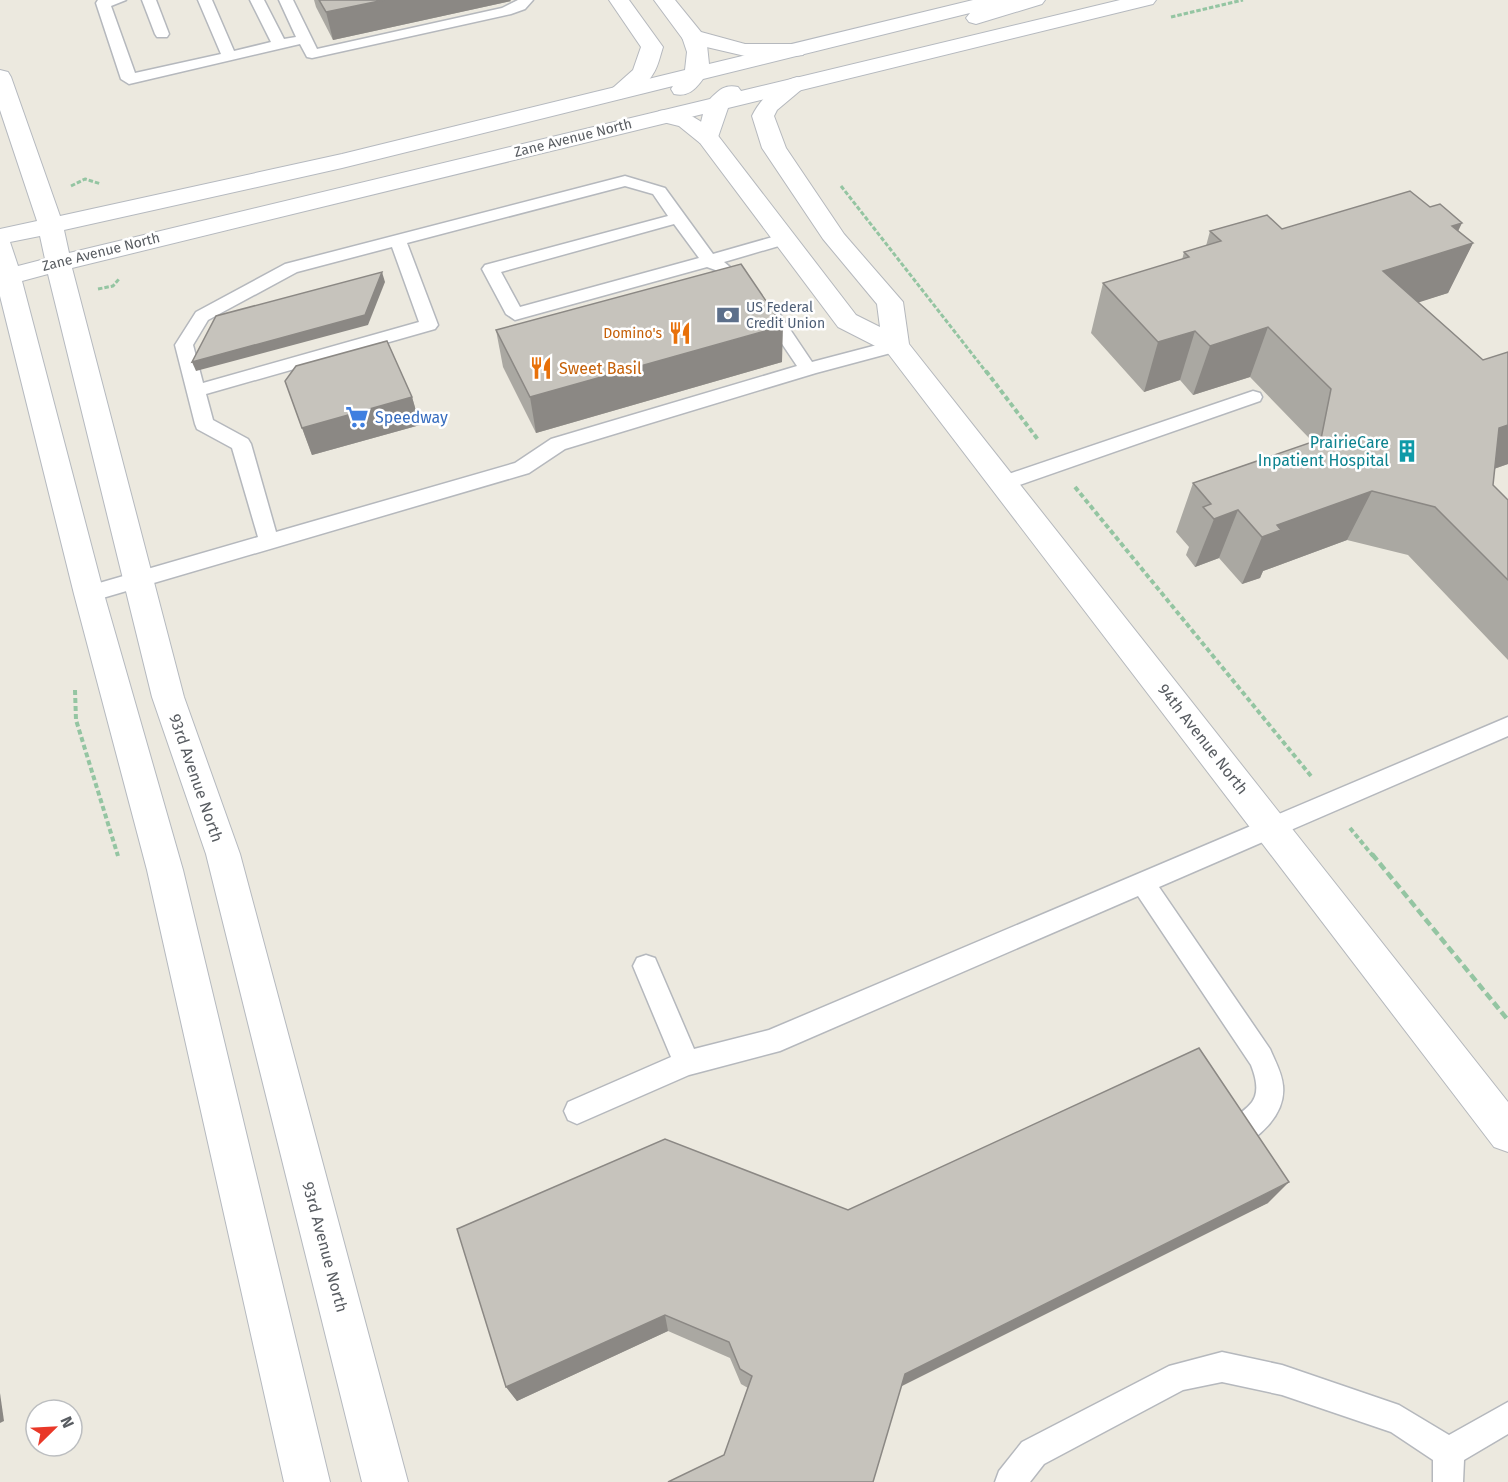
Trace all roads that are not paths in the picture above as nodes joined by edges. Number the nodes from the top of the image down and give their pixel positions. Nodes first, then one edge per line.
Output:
1 (119, 0) edge
2 (149, 0) edge
3 (205, 0) edge
4 (257, 0) edge
5 (286, 0) edge
6 (526, 0) edge
7 (619, 0) edge
8 (664, 0) edge
9 (998, 0) edge
10 (1035, 0) edge
11 (1146, 0) edge
12 (162, 34) dead end
13 (693, 37) junction
14 (305, 39) junction
15 (279, 45) junction
16 (169, 50) dead end
17 (795, 50) junction
18 (229, 56) junction
19 (175, 68) junction
20 (696, 74) junction
21 (0, 77) edge
22 (797, 84) junction
23 (617, 94) junction
24 (718, 103) junction
25 (667, 116) junction
26 (708, 138) junction
27 (389, 182) junction
28 (678, 218) junction
29 (50, 224) junction
30 (0, 237) edge
31 (783, 239) junction
32 (398, 240) junction
33 (0, 246) edge
34 (709, 261) junction
35 (58, 263) junction
36 (4, 277) edge
37 (740, 278) edge
38 (757, 293) edge
39 (896, 346) junction
40 (808, 369) junction
41 (195, 391) junction
42 (1253, 397) dead end
43 (1004, 483) junction
44 (269, 542) junction
45 (138, 580) junction
46 (89, 594) junction
47 (1508, 726) edge
48 (1271, 826) junction
49 (1142, 882) junction
50 (646, 966) dead end
51 (687, 1063) junction
52 (577, 1111) dead end
53 (1507, 1132) edge
54 (1233, 1137) edge
55 (1508, 1417) edge
56 (1449, 1452) junction
57 (307, 1482) edge
58 (386, 1482) edge
59 (1010, 1482) edge
60 (1448, 1482) edge

1 - 19 lane
2 - 12 lane
3 - 18 lane
4 - 15 lane
5 - 14 lane
6 - 14 lane
7 - 23 street
8 - 13 street
9 - 17 street, Zane Avenue North
10 - 24 street
11 - 22 street, Zane Avenue North
13 - 17 street
13 - 20 street
14 - 15 lane
15 - 18 lane
16 - 19 lane
17 - 20 street, Zane Avenue North
18 - 19 lane
20 - 23 street, Zane Avenue North
20 - 27 street
21 - 29 street, 93rd Avenue North
22 - 24 street, Zane Avenue North
22 - 39 street
23 - 29 street, Zane Avenue North
24 - 25 street, Zane Avenue North
24 - 26 street
25 - 26 street
25 - 27 street, Zane Avenue North
26 - 31 street
27 - 35 street, Zane Avenue North
28 - 32 lane
28 - 34 lane
28 - 34 lane
29 - 30 street, Zane Avenue North
29 - 35 street, 93rd Avenue North
31 - 34 lane
31 - 39 street
32 - 41 lane
32 - 41 lane
33 - 36 street
34 - 37 lane
35 - 36 street, Zane Avenue North
35 - 45 street, 93rd Avenue North
36 - 46 street
38 - 40 lane
39 - 40 lane
39 - 43 street, 94th Avenue North
40 - 44 lane
41 - 44 lane
42 - 43 lane
43 - 48 street, 94th Avenue North
44 - 45 lane
45 - 46 lane
45 - 58 street, 93rd Avenue North
46 - 57 street
47 - 48 lane
48 - 49 lane
48 - 53 street, 94th Avenue North
49 - 51 lane
49 - 54 lane
50 - 51 lane
51 - 52 lane
55 - 56 lane
56 - 59 lane
56 - 60 lane

